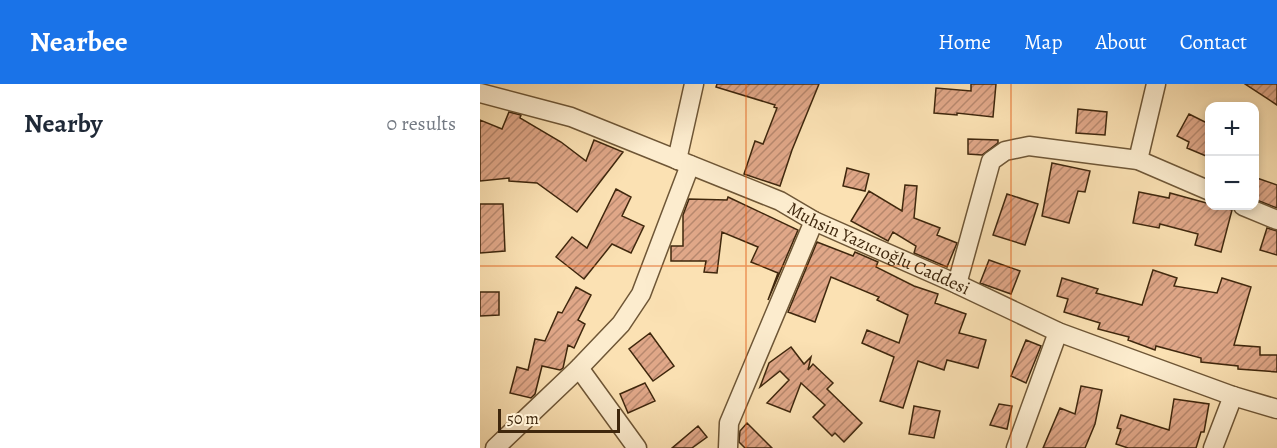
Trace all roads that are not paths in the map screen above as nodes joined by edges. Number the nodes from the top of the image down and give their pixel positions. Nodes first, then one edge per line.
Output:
1 (694, 84) edge
2 (1156, 84) edge
3 (480, 93) edge
4 (1137, 160) junction
5 (683, 162) junction
6 (1205, 189) edge
7 (1253, 210) edge
8 (1277, 220) edge
9 (814, 221) junction
10 (957, 284) junction
11 (1058, 332) junction
12 (579, 368) junction
13 (1233, 396) junction
14 (1277, 409) edge
15 (495, 448) edge
16 (637, 448) edge
17 (728, 448) edge
18 (1016, 448) edge
19 (1213, 448) edge

1 - 5 street
2 - 4 street
3 - 5 street, Muhsin Yazıcıoğlu Caddesi
4 - 6 street
4 - 10 street
5 - 9 street, Muhsin Yazıcıoğlu Caddesi
5 - 12 street
7 - 8 street
9 - 10 street, Muhsin Yazıcıoğlu Caddesi
9 - 17 street
10 - 11 street, Muhsin Yazıcıoğlu Caddesi
11 - 13 street, Muhsin Yazıcıoğlu Caddesi
11 - 18 street
12 - 15 street
12 - 16 street
13 - 14 street, Muhsin Yazıcıoğlu Caddesi
13 - 19 street

